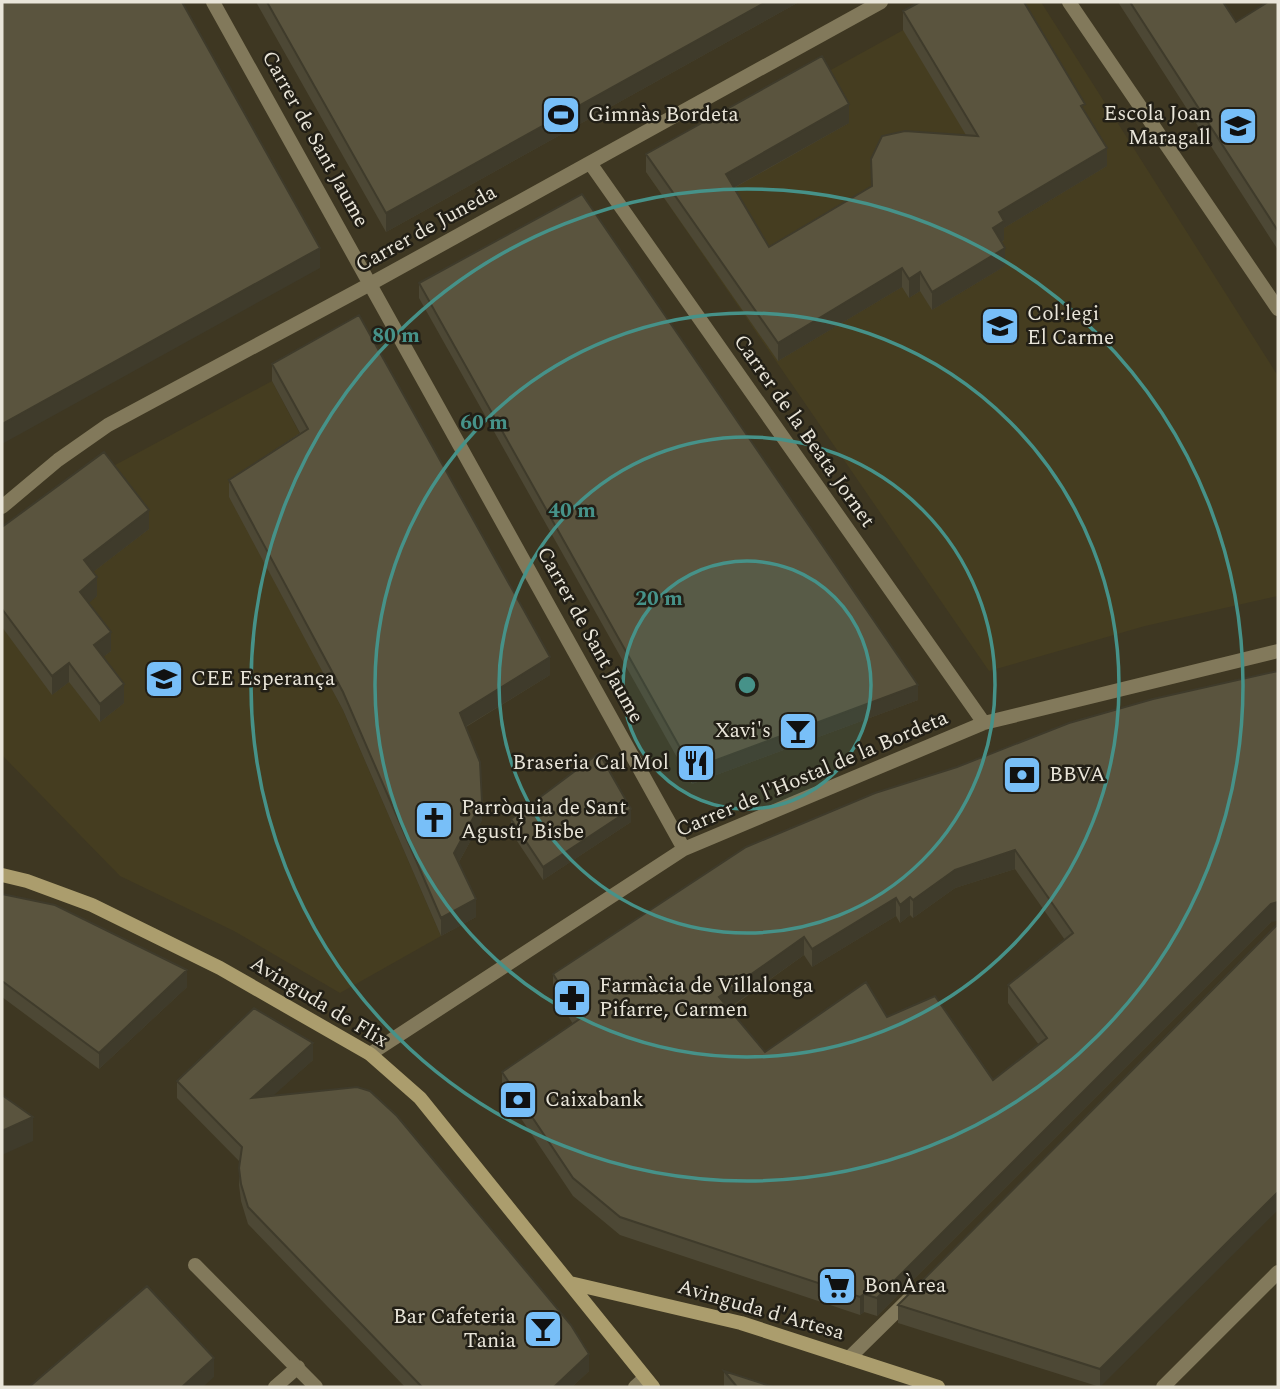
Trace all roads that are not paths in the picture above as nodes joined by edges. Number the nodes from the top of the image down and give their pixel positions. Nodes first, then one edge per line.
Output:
1 (213, 2) edge
2 (881, 2) edge
3 (1069, 2) edge
4 (590, 163) junction
5 (372, 283) junction
6 (1278, 309) edge
7 (2, 507) edge
8 (1278, 651) edge
9 (984, 723) junction
10 (684, 849) junction
11 (2, 875) edge
12 (370, 1054) junction
13 (195, 1265) dead end
14 (1278, 1272) edge
15 (570, 1283) junction
16 (920, 1287) edge
17 (849, 1358) junction
18 (298, 1367) junction
19 (644, 1384) edge
20 (275, 1387) edge
21 (316, 1387) edge
22 (938, 1387) edge
23 (1163, 1387) edge

1 - 5 street, Carrer de Sant Jaume
2 - 4 street, Carrer de Juneda
3 - 6 street
4 - 5 street, Carrer de Juneda
4 - 9 street, Carrer de la Beata Jornet
5 - 7 street, Carrer de Juneda
5 - 10 street, Carrer de Sant Jaume
8 - 9 street, Carrer de l'Hostal de la Bordeta
9 - 10 street, Carrer de l'Hostal de la Bordeta
10 - 12 street, Carrer de l'Hostal de la Bordeta
11 - 12 main road, Avinguda de Flix
12 - 15 main road, Avinguda de Flix
13 - 18 street
14 - 23 street
15 - 17 main road, Avinguda d'Artesa
15 - 19 main road, Avinguda de Flix
16 - 17 street
17 - 22 main road, Avinguda d'Artesa
18 - 20 street
18 - 21 street

